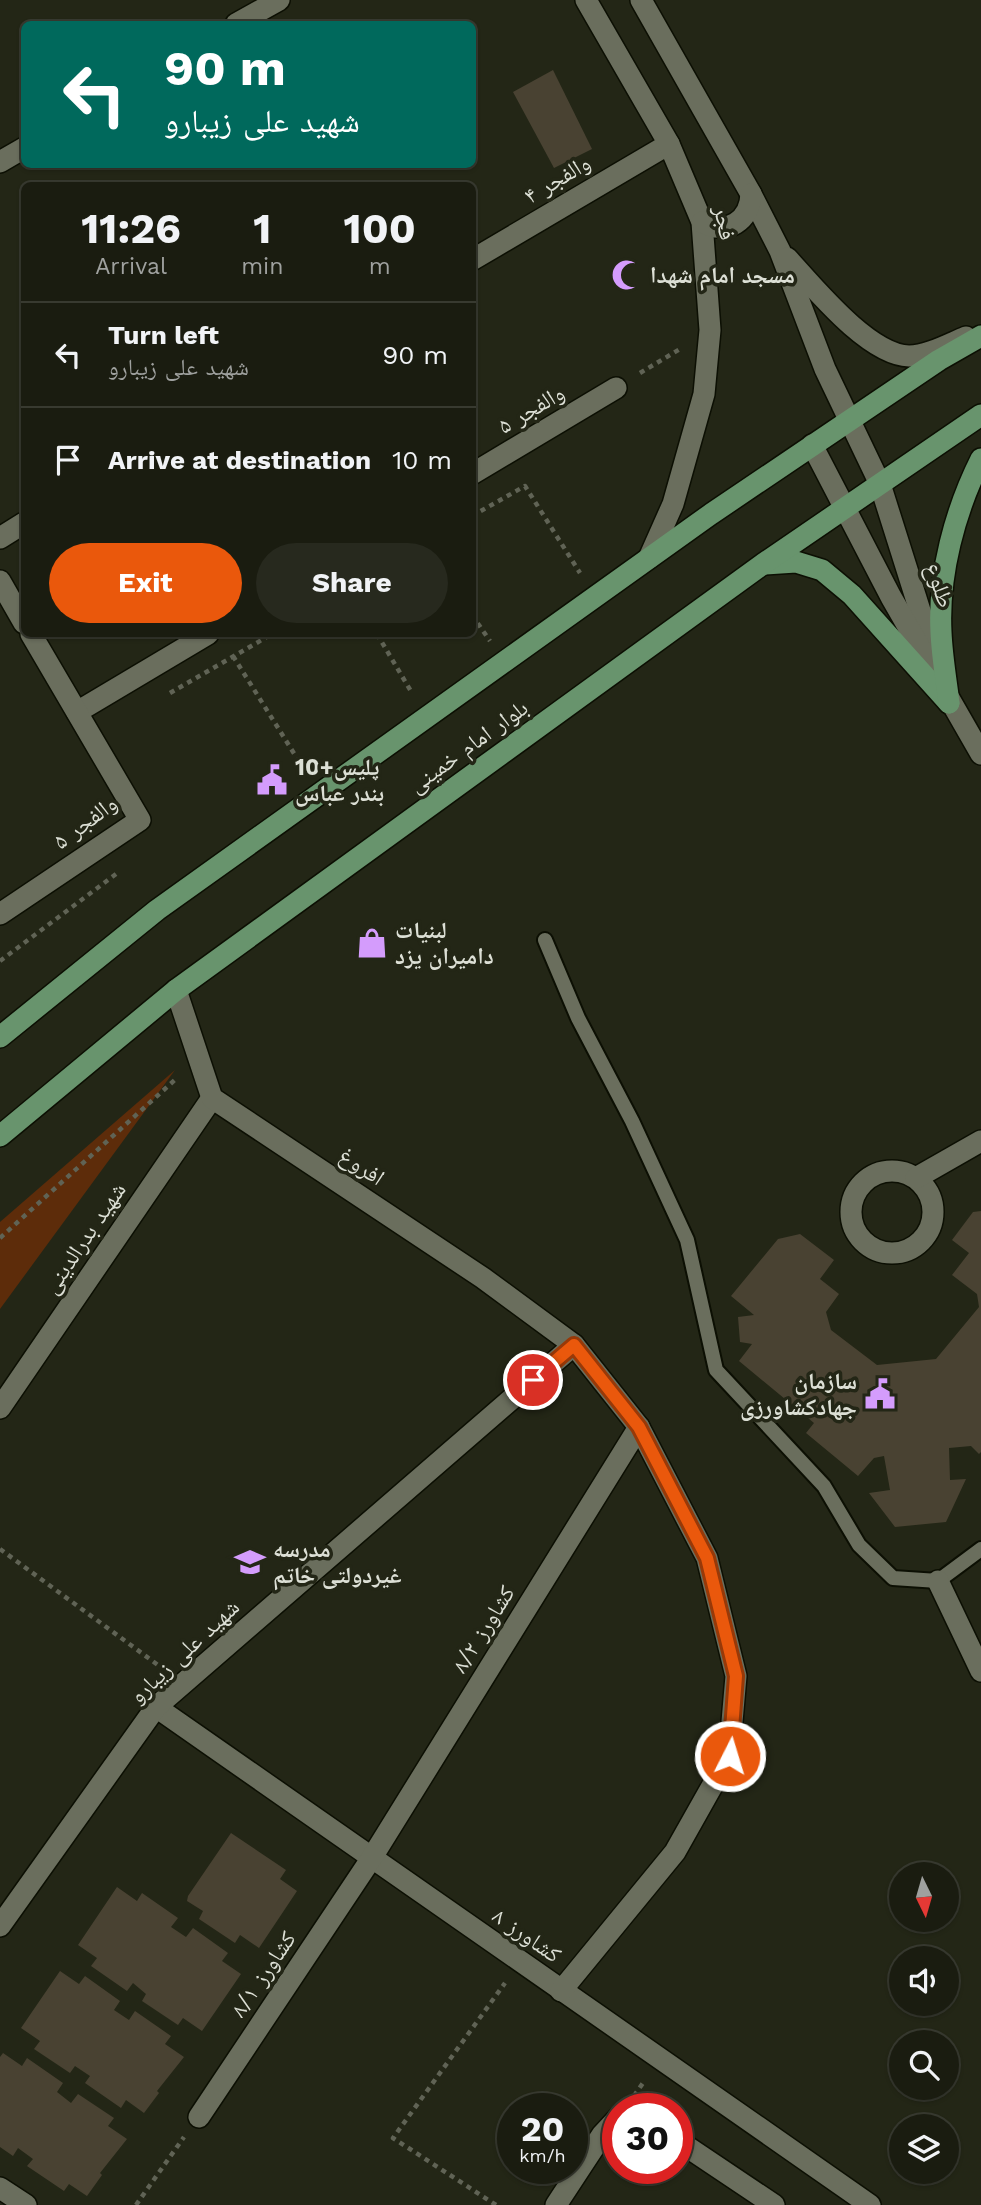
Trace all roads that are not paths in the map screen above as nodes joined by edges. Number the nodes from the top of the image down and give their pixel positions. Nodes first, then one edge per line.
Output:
1 (279, 0) edge
2 (586, 0) edge
3 (641, 0) edge
4 (241, 21) edge
5 (669, 144) junction
6 (21, 150) edge
7 (0, 162) edge
8 (751, 194) junction
9 (702, 222) junction
10 (780, 251) junction
11 (476, 258) edge
12 (981, 334) edge
13 (616, 388) road end
14 (981, 415) edge
15 (851, 421) junction
16 (812, 445) junction
17 (981, 459) edge
18 (476, 472) edge
19 (880, 484) junction
20 (845, 508) junction
21 (21, 525) edge
22 (0, 538) edge
23 (649, 558) junction
24 (763, 564) junction
25 (0, 581) edge
26 (21, 618) edge
27 (33, 637) edge
28 (203, 637) edge
29 (949, 703) junction
30 (77, 712) junction
31 (981, 754) edge
32 (0, 914) edge
33 (545, 940) dead end
34 (176, 990) junction
35 (0, 1037) edge
36 (212, 1098) junction
37 (0, 1136) edge
38 (981, 1141) edge
39 (916, 1178) dead end
40 (574, 1345) junction
41 (0, 1408) edge
42 (639, 1427) junction
43 (981, 1549) edge
44 (938, 1581) junction
45 (981, 1671) edge
46 (156, 1707) junction
47 (371, 1859) junction
48 (0, 1926) edge
49 (561, 1991) junction
50 (199, 2117) road end
51 (602, 2135) edge
52 (693, 2151) edge
53 (0, 2188) edge
54 (26, 2205) edge
55 (556, 2205) edge
56 (774, 2205) edge
57 (870, 2205) edge

1 - 4 street
2 - 5 street, فجر
3 - 8 street, فجر
5 - 9 street, فجر
5 - 11 street, والفجر ۴
6 - 7 street
8 - 9 street
8 - 10 street, فجر
9 - 23 street, فجر
10 - 12 street
10 - 15 street, فجر
12 - 15 main road, بلوار امام خمینی
13 - 18 street, والفجر ۵
14 - 19 main road, بلوار امام خمینی
15 - 16 main road, بلوار امام خمینی
15 - 19 street, طلوع
16 - 20 street, طلوع
16 - 23 main road, بلوار امام خمینی
17 - 29 main road
19 - 20 main road, بلوار امام خمینی
19 - 29 street, طلوع
20 - 24 main road, بلوار امام خمینی
20 - 29 street, طلوع
21 - 22 street
23 - 35 main road, بلوار امام خمینی
24 - 29 main road
24 - 34 main road, بلوار امام خمینی
25 - 26 street
27 - 30 street, والفجر ۵
28 - 30 street
29 - 31 street, طلوع
30 - 32 street, والفجر ۵
33 - 44 lane
34 - 36 street
34 - 37 main road, بلوار امام خمینی
36 - 40 street, افروغ
36 - 41 street, شهید بدرالدینی
38 - 39 street
40 - 42 street, افروغ
40 - 46 street, شهید علی زیبارو
42 - 47 street, کشاورز ۸/۲
42 - 49 street, افروغ
43 - 44 lane
44 - 45 street
46 - 47 street, کشاورز ۸
46 - 48 street, شهید علی زیبارو
47 - 49 street, کشاورز ۸
47 - 50 street, کشاورز ۸/۱
49 - 57 street, کشاورز ۸
51 - 55 street
52 - 56 street
53 - 54 street

